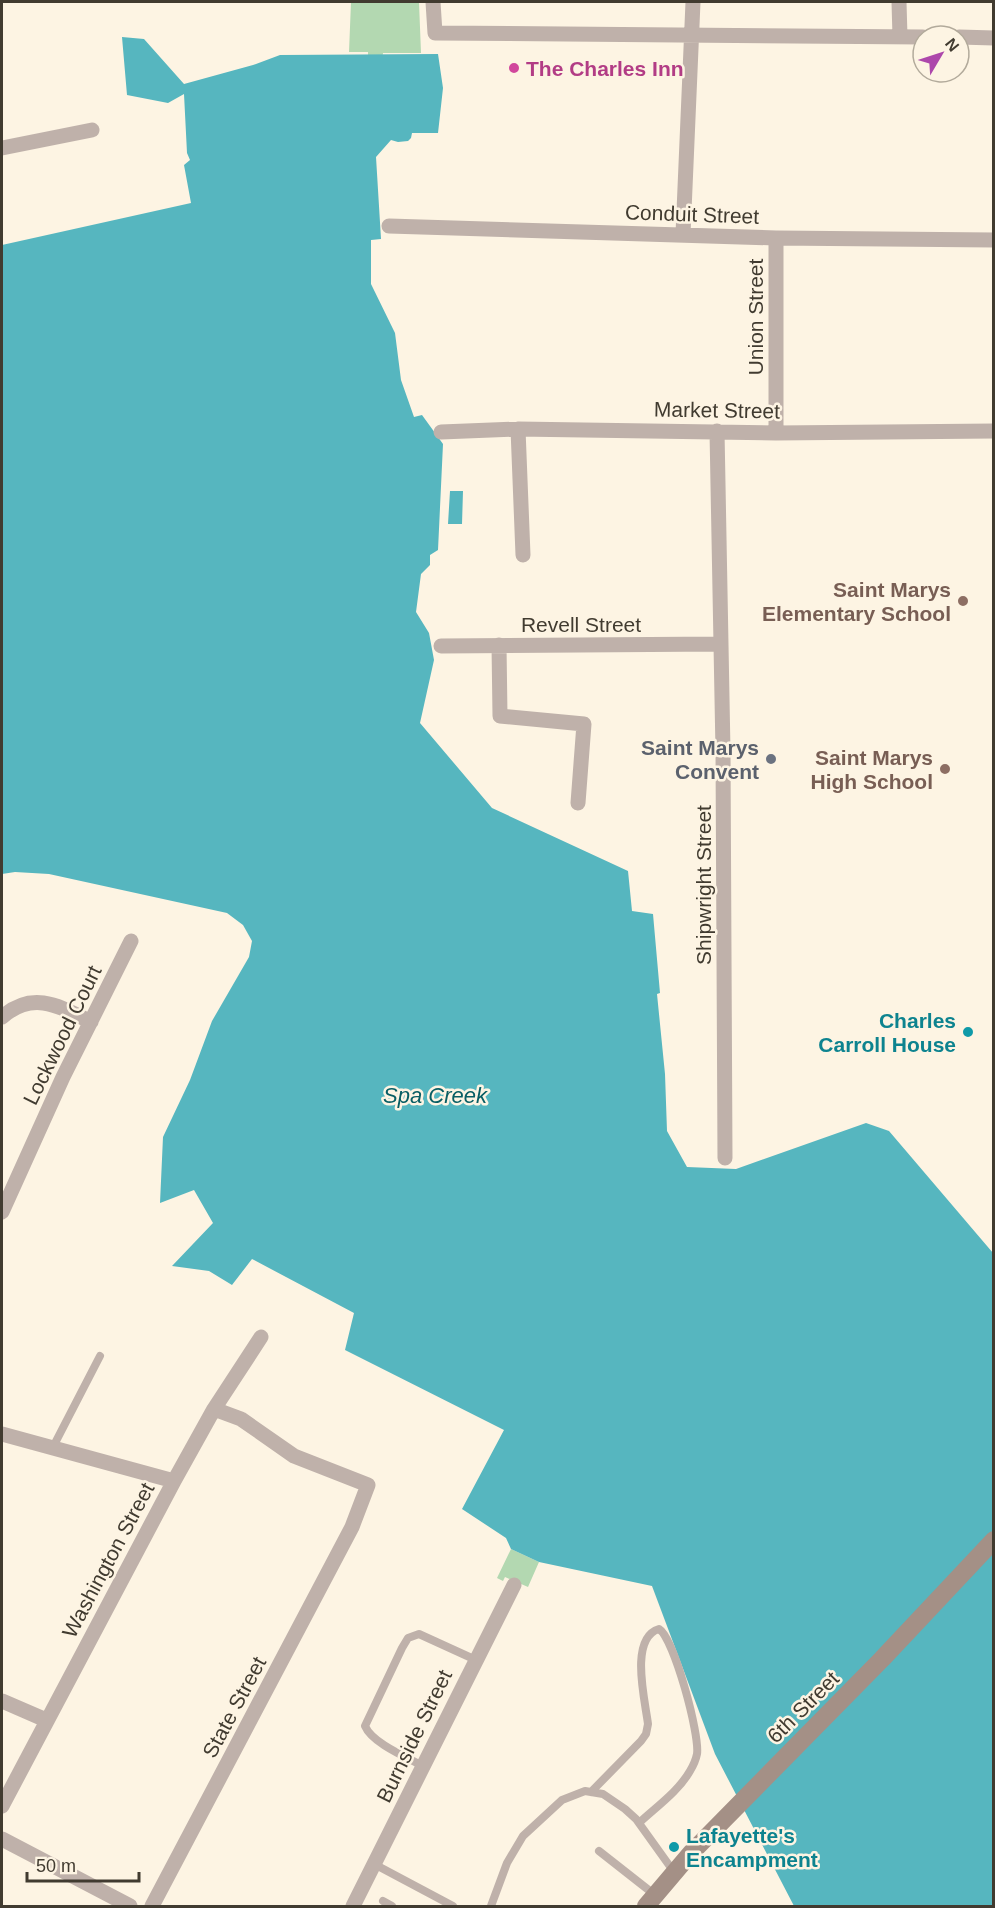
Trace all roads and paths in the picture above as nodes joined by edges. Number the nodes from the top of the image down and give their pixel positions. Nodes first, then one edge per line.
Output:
1 (433, 2) edge
2 (693, 2) edge
3 (899, 2) edge
4 (692, 35) junction
5 (900, 37) junction
6 (911, 37) edge
7 (971, 38) edge
8 (993, 38) edge
9 (92, 130) dead end
10 (2, 148) edge
11 (389, 226) dead end
12 (683, 234) junction
13 (776, 238) junction
14 (993, 240) edge
15 (518, 429) junction
16 (717, 431) junction
17 (993, 431) edge
18 (441, 432) dead end
19 (776, 433) junction
20 (523, 555) dead end
21 (721, 644) junction
22 (499, 645) junction
23 (441, 646) dead end
24 (579, 803) dead end
25 (131, 941) dead end
26 (2, 1017) edge
27 (91, 1022) junction
28 (725, 1158) dead end
29 (2, 1212) edge
30 (261, 1337) dead end
31 (100, 1356) dead end
32 (214, 1409) junction
33 (2, 1434) edge
34 (53, 1447) junction
35 (174, 1482) junction
36 (993, 1540) edge
37 (513, 1585) dead end
38 (476, 1660) junction
39 (2, 1701) edge
40 (46, 1720) junction
41 (423, 1766) junction
42 (591, 1792) junction
43 (2, 1806) edge
44 (639, 1823) junction
45 (2, 1839) edge
46 (599, 1851) dead end
47 (374, 1864) junction
48 (674, 1872) junction
49 (383, 1901) dead end
50 (650, 1901) edge
51 (130, 1906) edge
52 (152, 1906) edge
53 (353, 1906) edge
54 (392, 1906) edge
55 (453, 1906) edge
56 (491, 1906) edge

1 - 4 street
2 - 4 street
3 - 5 street
4 - 5 street
4 - 12 street
5 - 6 street
7 - 8 street
9 - 10 street
11 - 12 street, Conduit Street
12 - 13 street, Conduit Street
13 - 14 street, Conduit Street
13 - 19 street, Union Street
15 - 16 street, Market Street
15 - 18 street, Market Street
15 - 20 street
16 - 19 street, Market Street
16 - 21 street, Shipwright Street
17 - 19 street, Market Street
21 - 22 street, Revell Street
21 - 28 street, Shipwright Street
22 - 23 street, Revell Street
22 - 24 street
25 - 27 street, Lockwood Court
26 - 27 street
27 - 29 street, Lockwood Court
30 - 32 street, Washington Street
31 - 34 lane
32 - 35 street, Washington Street
32 - 52 street, State Street
33 - 34 street
34 - 35 street
35 - 40 street, Washington Street
36 - 48 main road, 6th Street
37 - 38 street, Burnside Street
38 - 41 street, Burnside Street
38 - 41 lane
39 - 40 street
40 - 43 street, Washington Street
41 - 47 street, Burnside Street
42 - 44 lane
42 - 44 lane
42 - 56 lane
44 - 48 lane
45 - 51 street
46 - 50 lane
47 - 53 street, Burnside Street
47 - 55 lane
48 - 50 main road, 6th Street
49 - 54 lane

